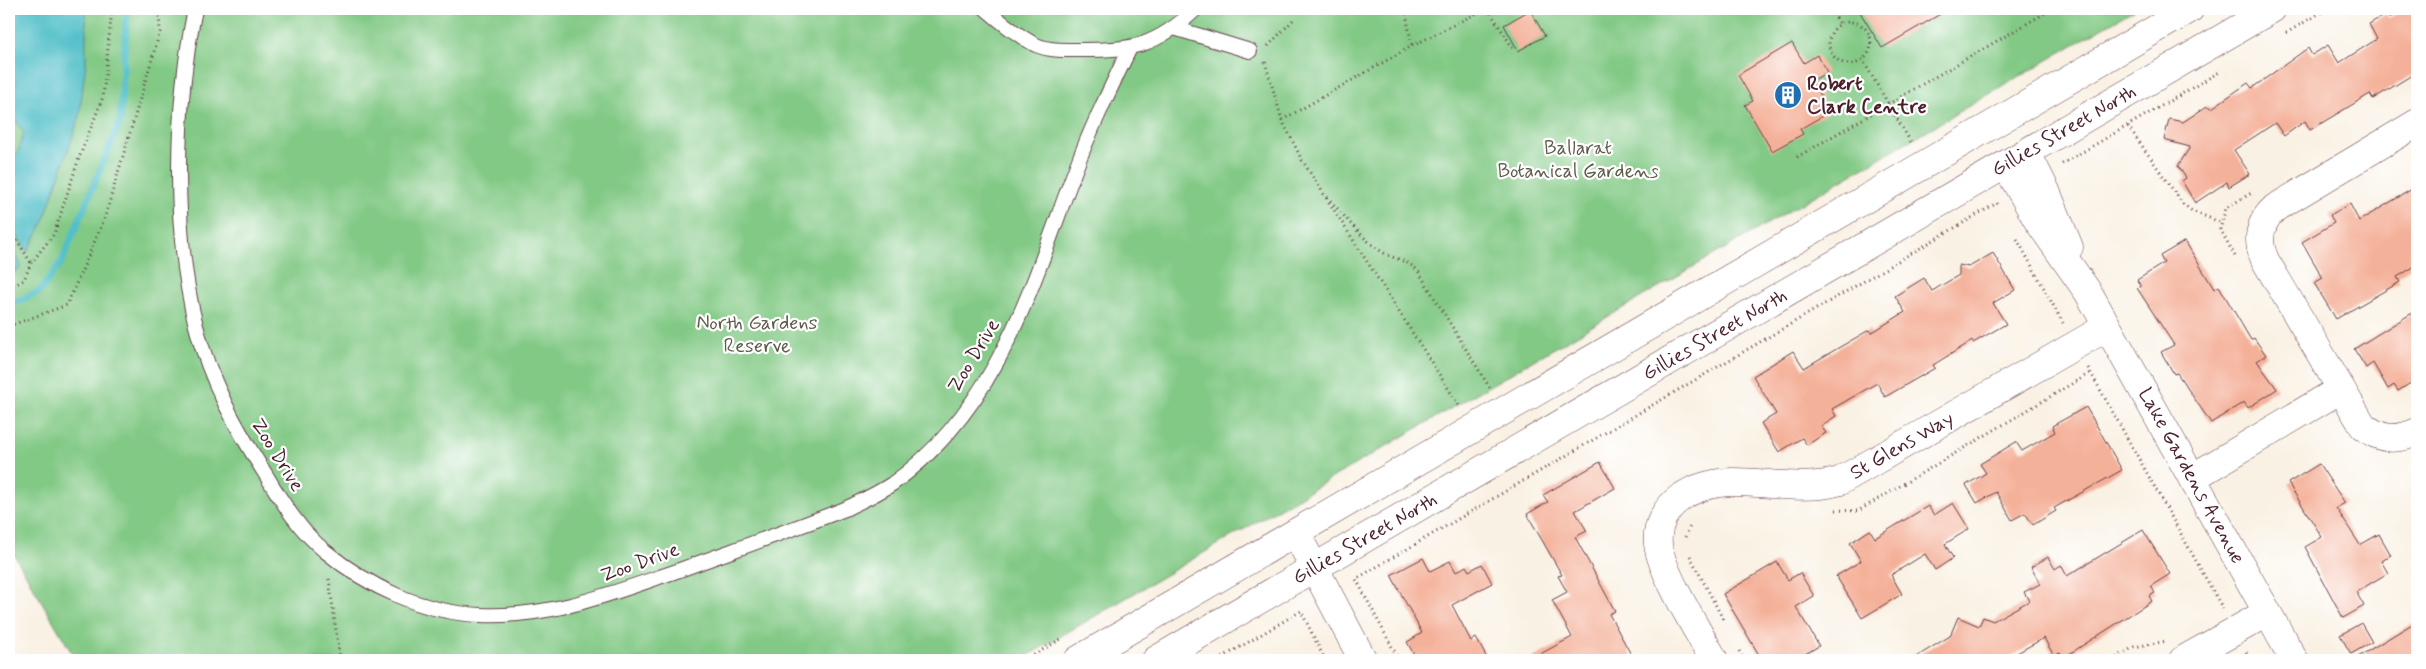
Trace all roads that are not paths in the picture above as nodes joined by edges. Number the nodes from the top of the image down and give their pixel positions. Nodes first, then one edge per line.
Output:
1 (195, 9) edge
2 (986, 9) edge
3 (1196, 9) edge
4 (2190, 9) edge
5 (2272, 9) edge
6 (1174, 28) junction
7 (1130, 48) junction
8 (1255, 52) road end
9 (1996, 123) junction
10 (2417, 123) edge
11 (2016, 159) junction
12 (2107, 326) junction
13 (2341, 390) junction
14 (2417, 432) edge
15 (2192, 478) junction
16 (1296, 533) junction
17 (1314, 568) junction
18 (2267, 613) junction
19 (1078, 660) edge
20 (1156, 660) edge
21 (1363, 660) edge
22 (1714, 660) edge
23 (2183, 660) edge
24 (2294, 660) edge

1 - 7 lane, Zoo Drive
2 - 7 lane
3 - 6 lane
4 - 9 main road, Gillies Street North
5 - 11 main road, Gillies Street North
6 - 7 lane
6 - 8 lane
9 - 11 main road, Lake Gardens Avenue
9 - 16 main road, Gillies Street North
10 - 13 main road
11 - 12 main road, Lake Gardens Avenue
11 - 17 main road, Gillies Street North
12 - 15 main road, Lake Gardens Avenue
12 - 22 main road, St Glens Way
13 - 14 main road
13 - 15 main road
15 - 18 main road, Lake Gardens Avenue
16 - 17 main road
16 - 19 main road, Gillies Street North
17 - 20 main road, Gillies Street North
17 - 21 main road
18 - 23 main road
18 - 24 main road, Lake Gardens Avenue

